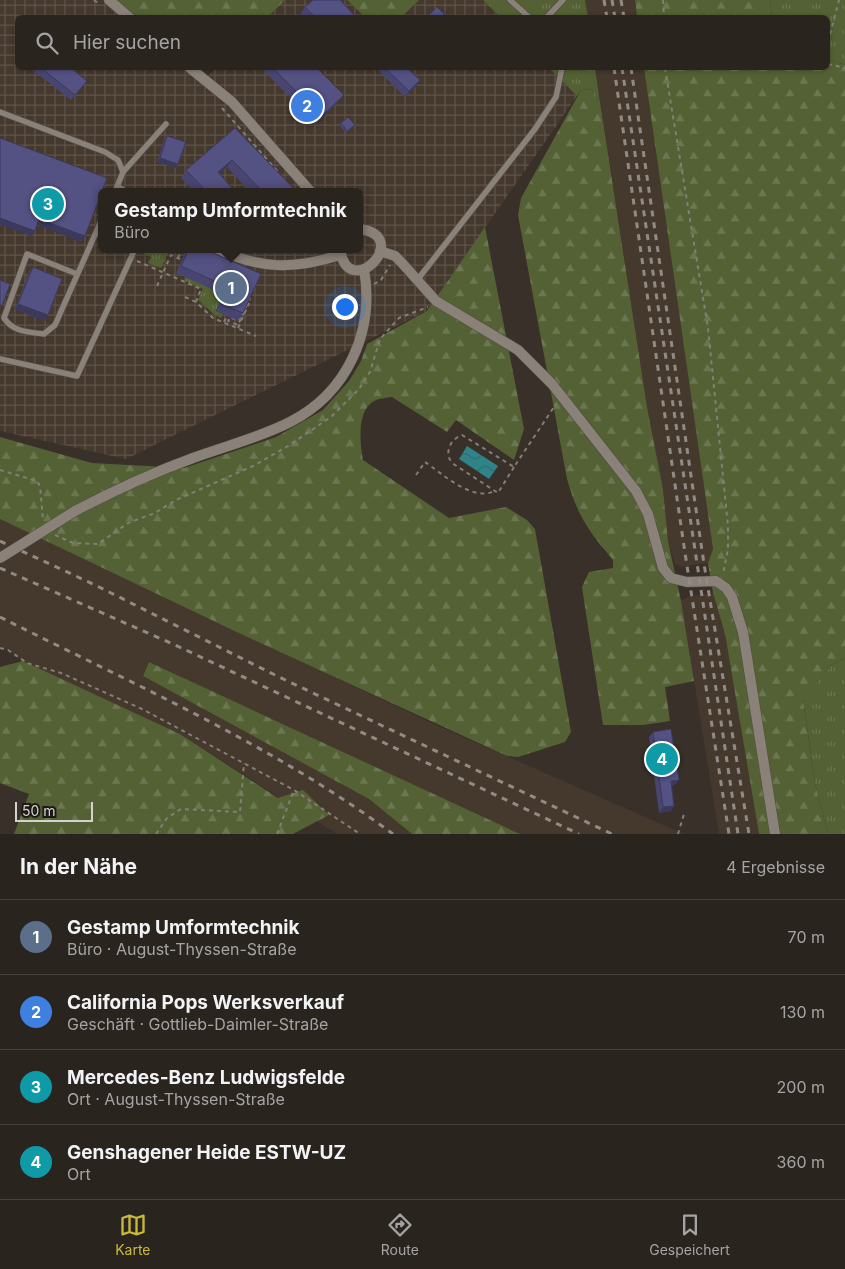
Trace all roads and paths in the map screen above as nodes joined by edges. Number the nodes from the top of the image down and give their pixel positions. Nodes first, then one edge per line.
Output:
1 (108, 0) edge
2 (510, 0) edge
3 (563, 0) edge
4 (663, 0) edge
5 (839, 0) edge
6 (126, 15) edge
7 (527, 15) edge
8 (549, 15) edge
9 (664, 15) edge
10 (830, 34) edge
11 (830, 64) edge
12 (845, 68) edge
13 (192, 70) edge
14 (562, 70) edge
15 (665, 70) edge
16 (220, 106) dead end
17 (0, 112) edge
18 (305, 113) edge
19 (300, 118) dead end
20 (166, 124) dead end
21 (124, 172) junction
22 (282, 177) edge
23 (116, 188) edge
24 (307, 188) edge
25 (98, 228) edge
26 (363, 230) edge
27 (380, 251) junction
28 (133, 253) edge
29 (180, 253) edge
30 (226, 253) edge
31 (337, 253) edge
32 (340, 253) edge
33 (395, 256) junction
34 (131, 258) junction
35 (178, 258) junction
36 (182, 260) edge
37 (364, 270) junction
38 (163, 272) junction
39 (77, 274) junction
40 (183, 276) edge
41 (418, 279) junction
42 (181, 281) junction
43 (367, 285) junction
44 (157, 286) dead end
45 (250, 293) edge
46 (185, 297) dead end
47 (196, 302) junction
48 (227, 316) edge
49 (230, 317) joint
50 (224, 322) junction
51 (238, 328) junction
52 (256, 336) dead end
53 (0, 359) edge
54 (562, 395) junction
55 (514, 467) junction
56 (416, 475) dead end
57 (495, 491) junction
58 (0, 558) edge
59 (721, 584) junction
60 (0, 648) edge
61 (244, 763) junction
62 (294, 790) junction
63 (684, 814) dead end
64 (156, 834) edge
65 (277, 834) edge
66 (360, 834) edge
67 (678, 834) edge
68 (775, 834) edge

1 - 6 street
2 - 7 lane
3 - 8 lane
4 - 9 path
5 - 10 path
11 - 12 path
13 - 24 street
14 - 41 lane
15 - 59 path
16 - 22 path
17 - 21 lane
18 - 19 path
20 - 21 lane
21 - 23 lane
25 - 39 lane
26 - 27 street
27 - 33 street
27 - 37 street
28 - 34 lane
29 - 35 path
30 - 31 street
32 - 37 street
33 - 41 street
33 - 43 path
34 - 38 path
34 - 53 lane
35 - 36 path
35 - 38 path
37 - 43 street
38 - 42 path
38 - 44 path
39 - 39 lane
40 - 42 path
41 - 54 street
42 - 47 path
43 - 58 street, bridge
45 - 51 path
46 - 47 path
47 - 50 path
48 - 50 path
49 - 49 path
50 - 51 path
51 - 52 path
54 - 55 path
54 - 59 street
55 - 57 path
55 - 57 path
56 - 57 path
59 - 68 street
60 - 61 path
61 - 62 path
61 - 64 path
62 - 65 path
62 - 66 path
63 - 67 path

